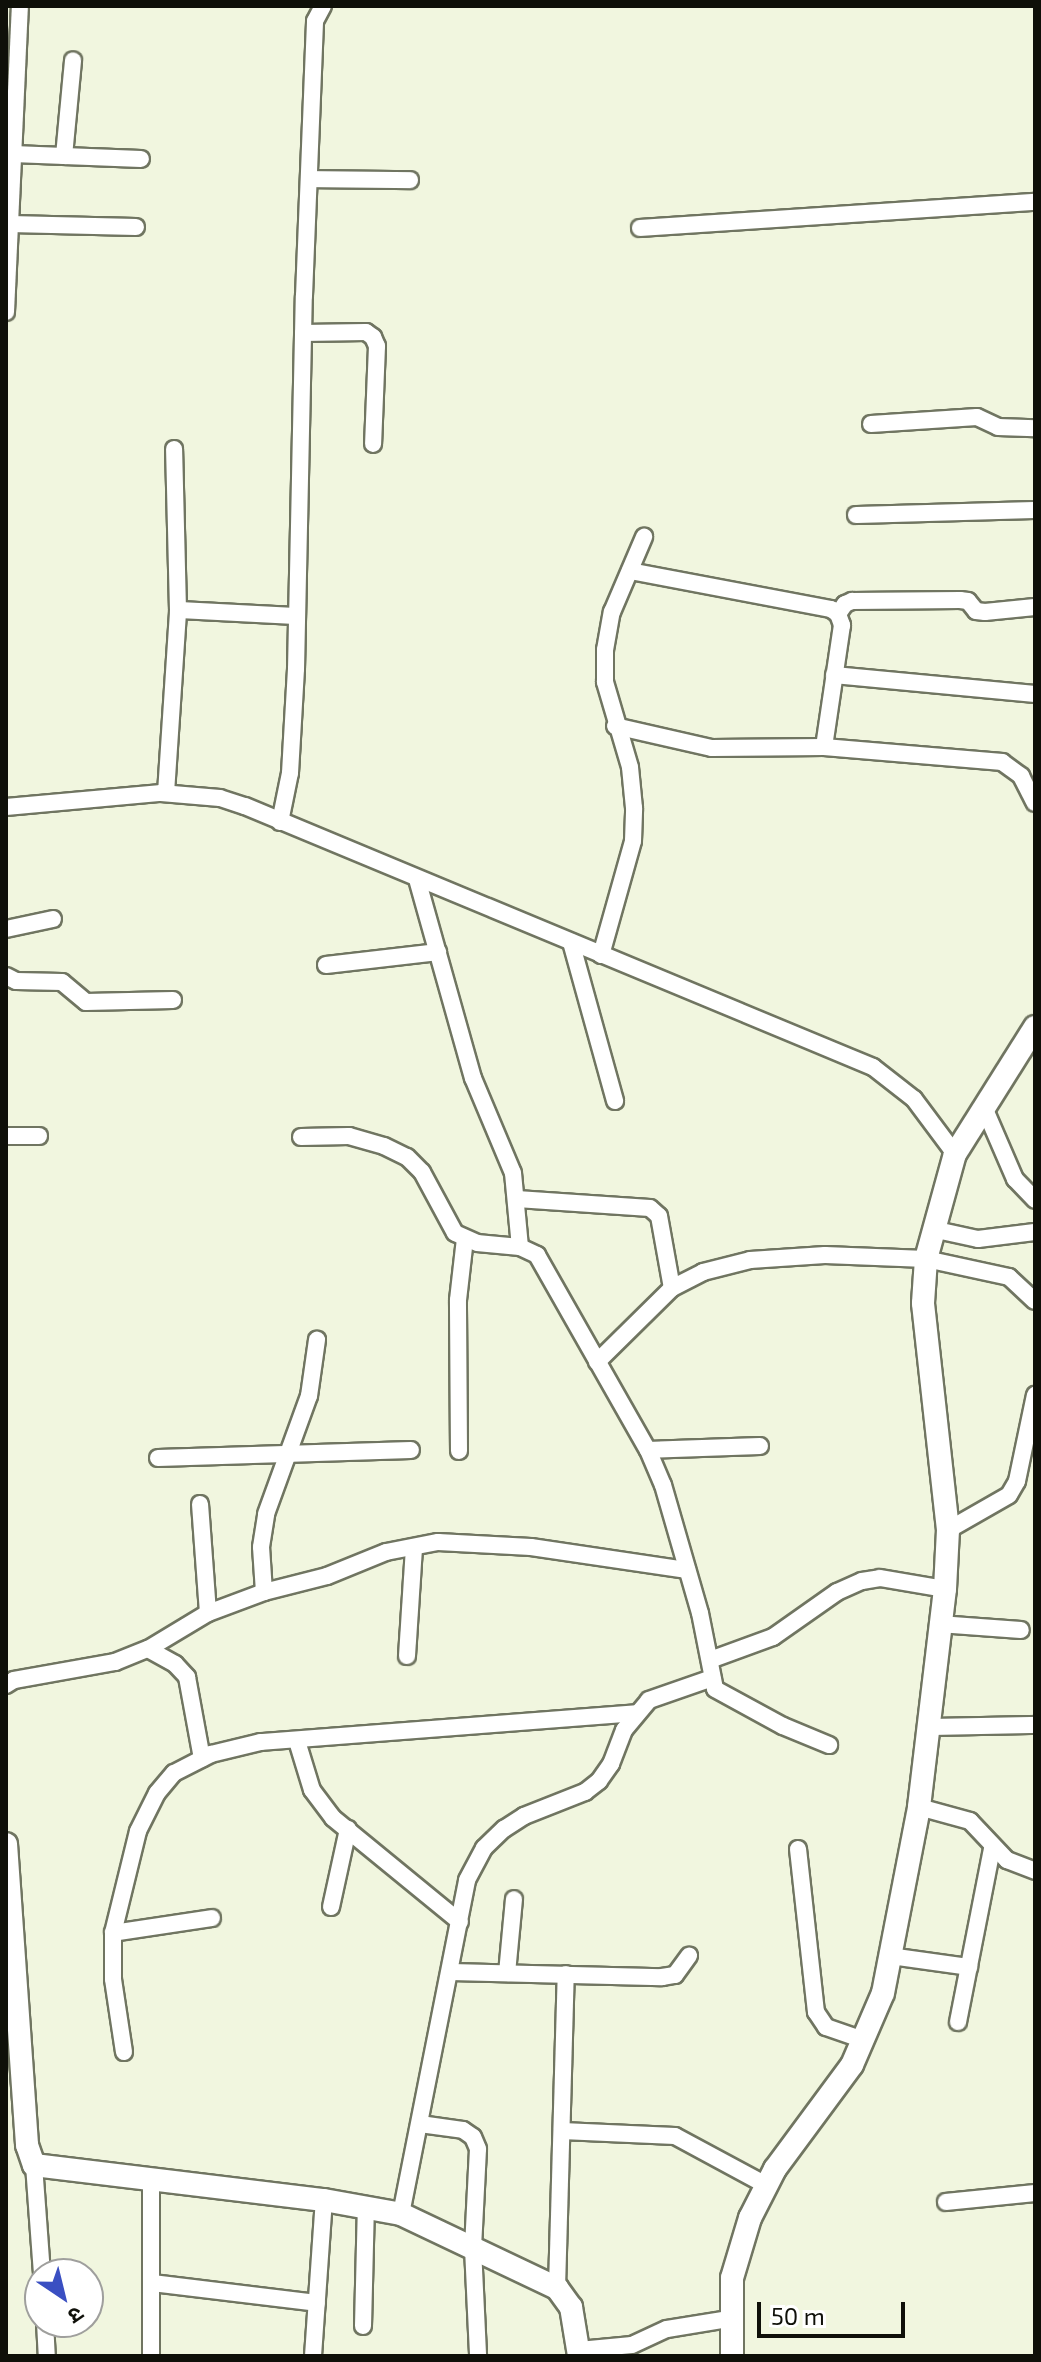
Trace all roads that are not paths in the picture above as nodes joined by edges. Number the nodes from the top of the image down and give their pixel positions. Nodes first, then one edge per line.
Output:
1 (20, 6) edge
2 (323, 6) edge
3 (73, 60) dead end
4 (13, 154) junction
5 (64, 156) junction
6 (141, 159) dead end
7 (309, 179) junction
8 (410, 180) dead end
9 (1035, 202) edge
10 (10, 224) junction
11 (136, 227) dead end
12 (640, 228) dead end
13 (6, 312) edge
14 (303, 333) junction
15 (871, 424) dead end
16 (1035, 428) edge
17 (373, 444) dead end
18 (174, 449) dead end
19 (1035, 510) edge
20 (856, 515) dead end
21 (644, 537) dead end
22 (630, 571) junction
23 (1035, 607) edge
24 (178, 610) junction
25 (838, 614) junction
26 (297, 616) junction
27 (834, 675) junction
28 (1035, 694) edge
29 (615, 726) junction
30 (824, 747) junction
31 (166, 793) junction
32 (1035, 803) edge
33 (6, 807) edge
34 (280, 822) junction
35 (417, 879) junction
36 (53, 919) dead end
37 (6, 929) edge
38 (571, 942) junction
39 (438, 952) junction
40 (601, 955) junction
41 (326, 965) dead end
42 (6, 976) edge
43 (173, 1000) dead end
44 (1035, 1027) edge
45 (615, 1101) dead end
46 (983, 1105) junction
47 (6, 1136) edge
48 (39, 1136) dead end
49 (301, 1137) dead end
50 (955, 1154) junction
51 (517, 1199) junction
52 (1035, 1200) edge
53 (932, 1229) junction
54 (1035, 1232) edge
55 (465, 1239) junction
56 (520, 1247) junction
57 (926, 1259) junction
58 (672, 1288) junction
59 (1035, 1301) edge
60 (317, 1340) dead end
61 (597, 1362) junction
62 (1035, 1395) edge
63 (760, 1446) dead end
64 (411, 1450) dead end
65 (648, 1450) junction
66 (459, 1451) dead end
67 (286, 1452) junction
68 (158, 1458) dead end
69 (1035, 1478) edge
70 (1017, 1481) junction
71 (200, 1504) dead end
72 (948, 1530) junction
73 (414, 1547) junction
74 (687, 1570) junction
75 (945, 1589) junction
76 (264, 1592) junction
77 (208, 1613) junction
78 (939, 1624) junction
79 (1021, 1630) dead end
80 (148, 1649) junction
81 (407, 1656) dead end
82 (710, 1660) junction
83 (712, 1678) junction
84 (6, 1685) edge
85 (635, 1713) junction
86 (1035, 1725) edge
87 (927, 1727) junction
88 (297, 1741) junction
89 (829, 1745) dead end
90 (202, 1759) junction
91 (919, 1807) junction
92 (348, 1829) junction
93 (6, 1844) edge
94 (992, 1848) junction
95 (798, 1849) dead end
96 (1035, 1871) edge
97 (514, 1899) dead end
98 (331, 1907) dead end
99 (10, 1918) edge
100 (212, 1918) dead end
101 (460, 1922) junction
102 (113, 1933) junction
103 (689, 1956) dead end
104 (890, 1956) junction
105 (969, 1967) junction
106 (451, 1972) junction
107 (507, 1973) junction
108 (566, 1974) junction
109 (958, 2022) dead end
110 (863, 2040) junction
111 (124, 2052) dead end
112 (14, 2082) edge
113 (420, 2124) junction
114 (562, 2131) junction
115 (34, 2165) junction
116 (151, 2181) junction
117 (766, 2185) junction
118 (1035, 2193) edge
119 (324, 2200) junction
120 (946, 2202) dead end
121 (366, 2205) junction
122 (401, 2214) junction
123 (473, 2248) junction
124 (41, 2258) edge
125 (152, 2283) junction
126 (557, 2288) junction
127 (317, 2303) junction
128 (729, 2319) junction
129 (363, 2326) dead end
130 (579, 2353) edge
131 (151, 2356) edge
132 (313, 2356) edge
133 (478, 2356) edge
134 (732, 2356) edge

1 - 4 street
2 - 7 street
3 - 5 street
4 - 5 street
4 - 10 street
5 - 6 street
7 - 8 street
7 - 14 street
9 - 12 street
10 - 11 street
10 - 13 street
14 - 17 street
14 - 26 street
15 - 16 street
18 - 24 street
19 - 20 street
21 - 22 street
22 - 25 street
22 - 29 street
23 - 25 street
24 - 26 street
24 - 31 street
25 - 27 street
26 - 34 street
27 - 28 street
27 - 30 street
29 - 30 street
29 - 40 street
30 - 32 street
31 - 33 street
31 - 34 street
34 - 35 street
35 - 38 street
35 - 39 street
36 - 37 street
38 - 40 street
38 - 45 street
39 - 41 street
39 - 51 street
40 - 50 street
42 - 43 street
44 - 46 street
46 - 50 street
46 - 52 street
47 - 48 street
49 - 55 street
50 - 53 street
51 - 56 street
51 - 58 street
53 - 54 street
53 - 57 street
55 - 56 street
55 - 66 street
56 - 61 street
57 - 58 street
57 - 59 street
57 - 72 street
58 - 61 street
60 - 67 street
61 - 65 street
62 - 70 street
63 - 65 street
64 - 67 street
65 - 74 street
67 - 68 street
67 - 76 street
69 - 70 street
70 - 72 street
71 - 77 street
72 - 75 street
73 - 74 street
73 - 76 street
73 - 81 street
74 - 82 street
75 - 78 street
75 - 82 street
76 - 77 street
77 - 80 street
78 - 79 street
78 - 87 street
80 - 84 street
80 - 90 street
82 - 83 street
83 - 85 street
83 - 89 street
85 - 88 street
85 - 101 street
86 - 87 street
87 - 91 street
88 - 90 street
88 - 92 street
90 - 102 street
91 - 94 street
91 - 104 street
92 - 98 street
92 - 101 street
93 - 99 street
94 - 96 street
94 - 105 street
95 - 110 street
97 - 107 street
99 - 112 street
100 - 102 street
101 - 106 street
102 - 111 street
103 - 108 street
104 - 105 street
104 - 110 street
105 - 109 street
106 - 107 street
106 - 113 street
107 - 108 street
108 - 114 street
110 - 117 street
112 - 115 street
113 - 122 street
113 - 123 street
114 - 117 street
114 - 126 street
115 - 116 street
115 - 124 street
116 - 119 street
116 - 125 street
117 - 128 street
118 - 120 street
119 - 121 street
119 - 127 street
121 - 122 street
121 - 129 street
122 - 123 street
123 - 126 street
123 - 133 street
125 - 127 street
125 - 131 street
126 - 130 street
127 - 132 street
128 - 130 street
128 - 134 street

